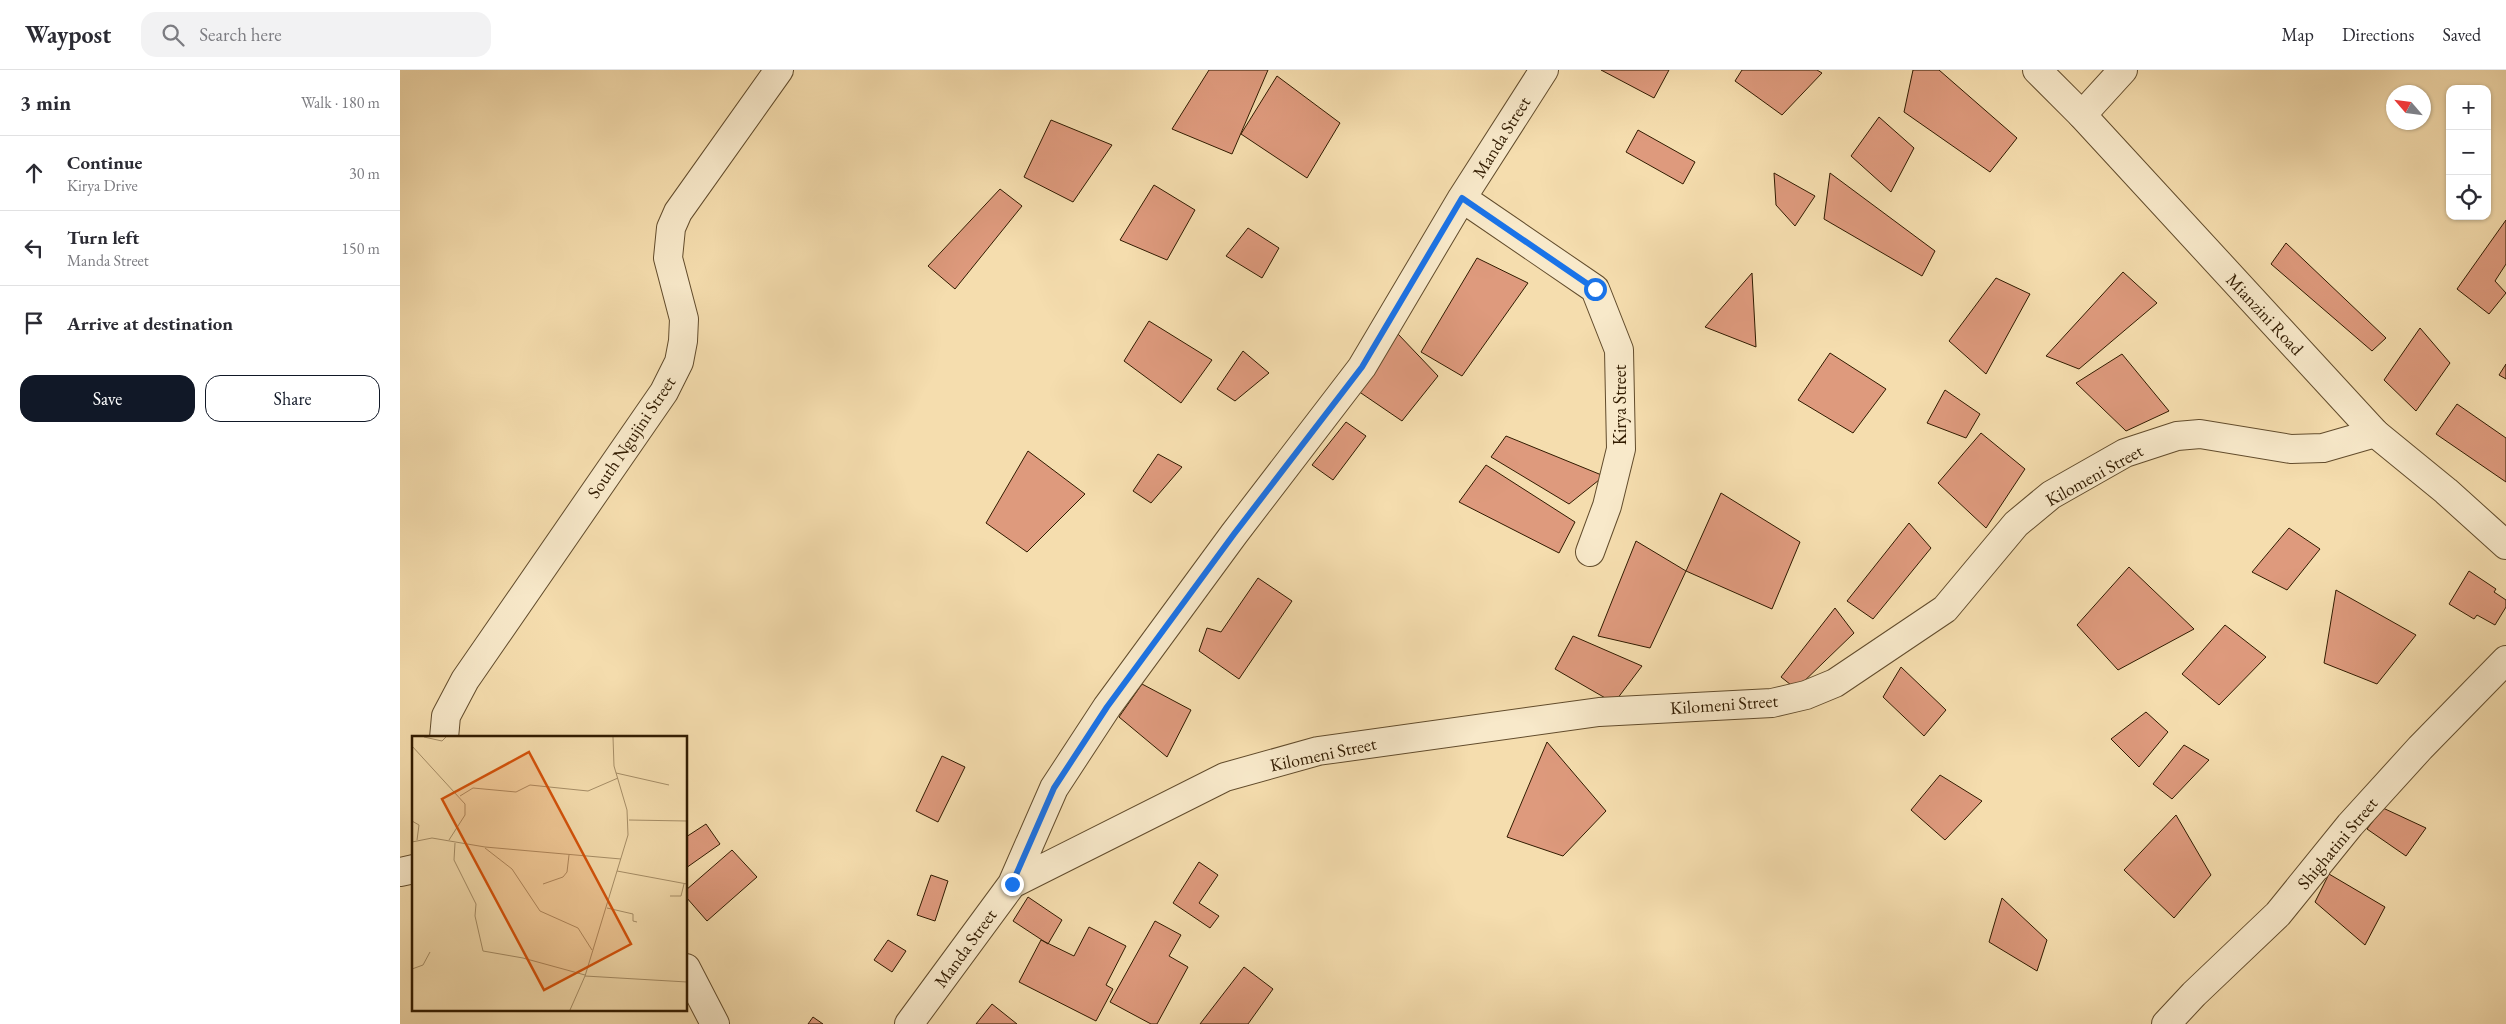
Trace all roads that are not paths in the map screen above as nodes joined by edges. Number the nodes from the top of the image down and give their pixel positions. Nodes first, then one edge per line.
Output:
1 (779, 70) edge
2 (1544, 70) edge
3 (2037, 70) edge
4 (2123, 70) edge
5 (2082, 115) junction
6 (1462, 198) junction
7 (2375, 433) junction
8 (2506, 545) edge
9 (1590, 552) dead end
10 (2506, 660) edge
11 (444, 736) edge
12 (1012, 884) junction
13 (688, 972) edge
14 (715, 1024) edge
15 (909, 1024) edge
16 (2166, 1024) edge

1 - 11 street, South Ngujini Street
2 - 6 street, Manda Street
3 - 5 street, Mianzini Road
4 - 5 street
5 - 7 street, Mianzini Road
6 - 9 street, Kirya Street
6 - 12 street, Manda Street
7 - 8 street, Mianzini Road
7 - 12 street, Kilomeni Street
10 - 16 street, Shighatini Street
12 - 15 street, Manda Street
13 - 14 street

